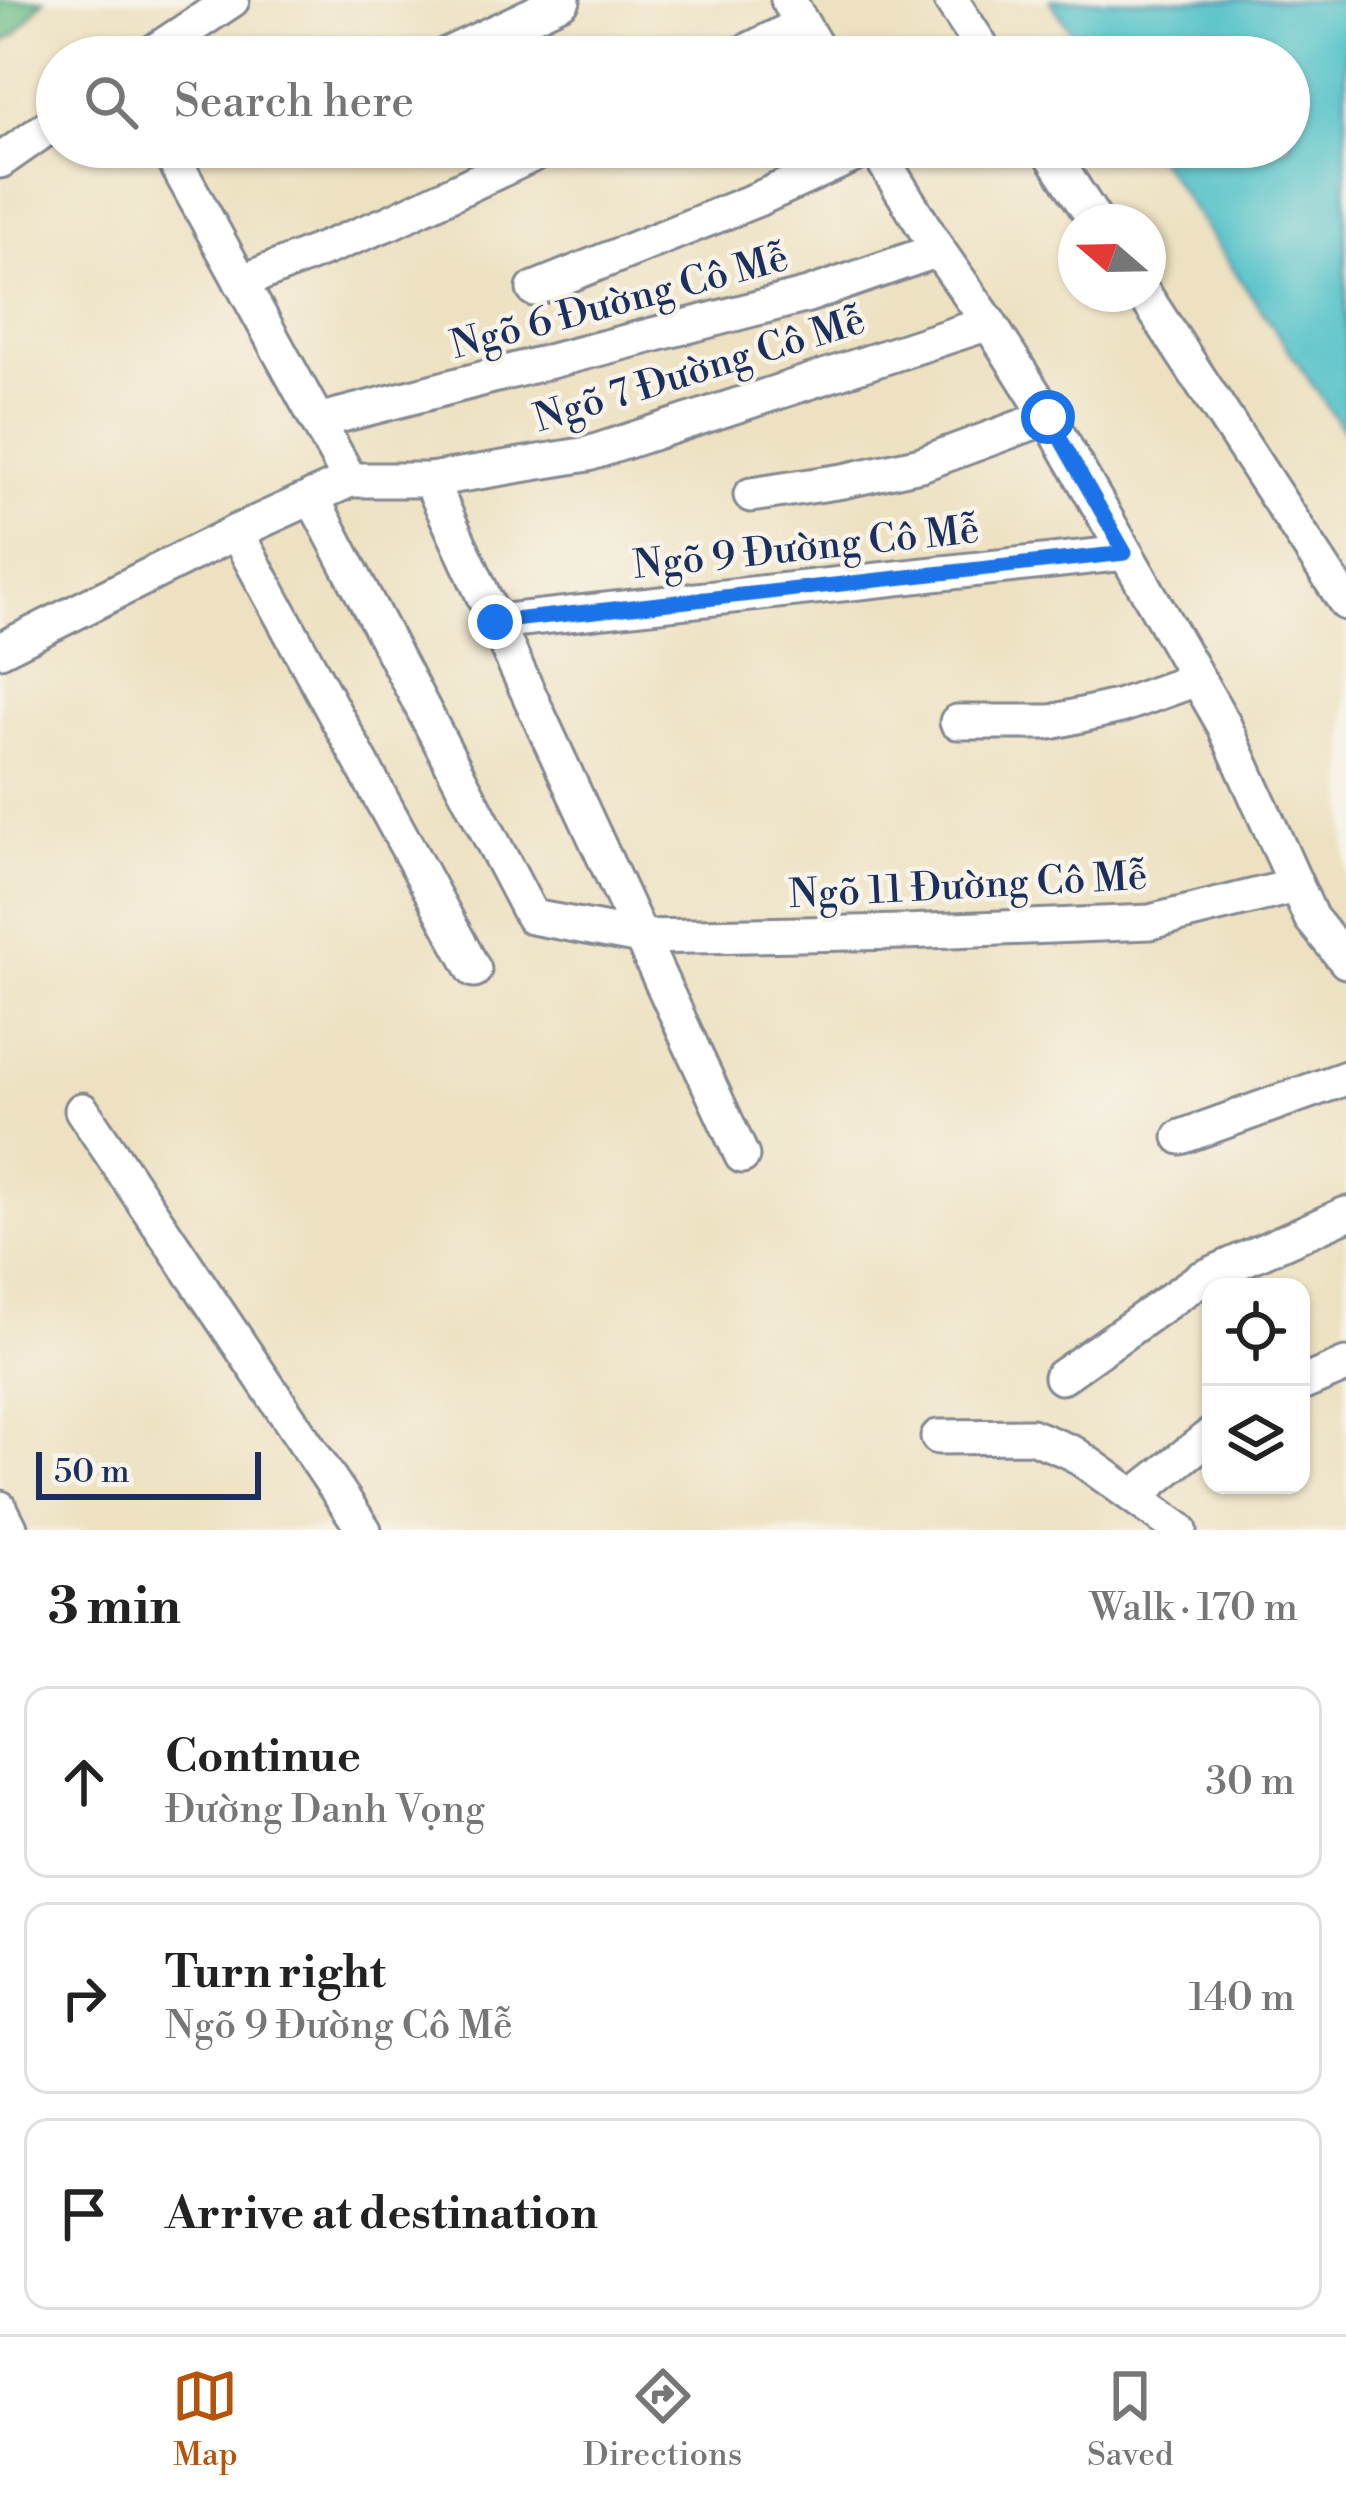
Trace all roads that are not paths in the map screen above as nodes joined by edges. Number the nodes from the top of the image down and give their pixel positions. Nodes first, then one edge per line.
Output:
1 (232, 0) edge
2 (563, 0) edge
3 (951, 0) edge
4 (795, 12) edge
5 (178, 36) edge
6 (487, 36) edge
7 (763, 36) edge
8 (974, 36) edge
9 (36, 136) edge
10 (0, 161) edge
11 (179, 168) edge
12 (505, 168) edge
13 (828, 168) edge
14 (887, 168) edge
15 (1061, 168) edge
16 (1084, 204) edge
17 (938, 250) junction
18 (241, 282) junction
19 (534, 289) dead end
20 (1156, 312) edge
21 (989, 322) junction
22 (1048, 417) junction
23 (318, 421) junction
24 (350, 480) junction
25 (430, 481) junction
26 (751, 495) dead end
27 (312, 497) junction
28 (236, 532) junction
29 (1125, 553) junction
30 (1346, 603) edge
31 (495, 622) junction
32 (0, 650) edge
33 (1197, 679) junction
34 (957, 722) dead end
35 (1295, 886) junction
36 (641, 937) junction
37 (1346, 961) edge
38 (474, 970) dead end
39 (1346, 1078) edge
40 (82, 1110) dead end
41 (1181, 1137) dead end
42 (742, 1156) dead end
43 (1346, 1214) edge
44 (1346, 1366) edge
45 (1061, 1377) dead end
46 (1310, 1380) edge
47 (938, 1436) dead end
48 (1202, 1442) edge
49 (1134, 1496) junction
50 (0, 1508) edge
51 (11, 1530) edge
52 (364, 1530) edge
53 (1180, 1530) edge

1 - 5 street
2 - 6 street
3 - 8 street
4 - 7 street
9 - 10 street
11 - 18 street
12 - 18 street
13 - 19 street
14 - 17 street
15 - 16 street
17 - 21 street
17 - 23 street, Ngõ 6 Đường Cô Mễ
18 - 23 street
20 - 30 street
21 - 22 street
21 - 25 street, Ngõ 7 Đường Cô Mễ
22 - 26 street
22 - 29 street
23 - 24 street
24 - 25 street, Ngõ 7 Đường Cô Mễ
24 - 27 street
25 - 31 street
27 - 28 street
27 - 36 street, Ngõ 11 Đường Cô Mễ
28 - 32 street
28 - 38 street
29 - 31 street, Ngõ 9 Đường Cô Mễ
29 - 33 street
31 - 36 street
33 - 34 street
33 - 35 street
35 - 36 street, Ngõ 11 Đường Cô Mễ
35 - 37 street
36 - 42 street
39 - 41 street
40 - 52 street
43 - 45 street
44 - 46 street
47 - 49 street
48 - 49 street
49 - 53 street
50 - 51 street

